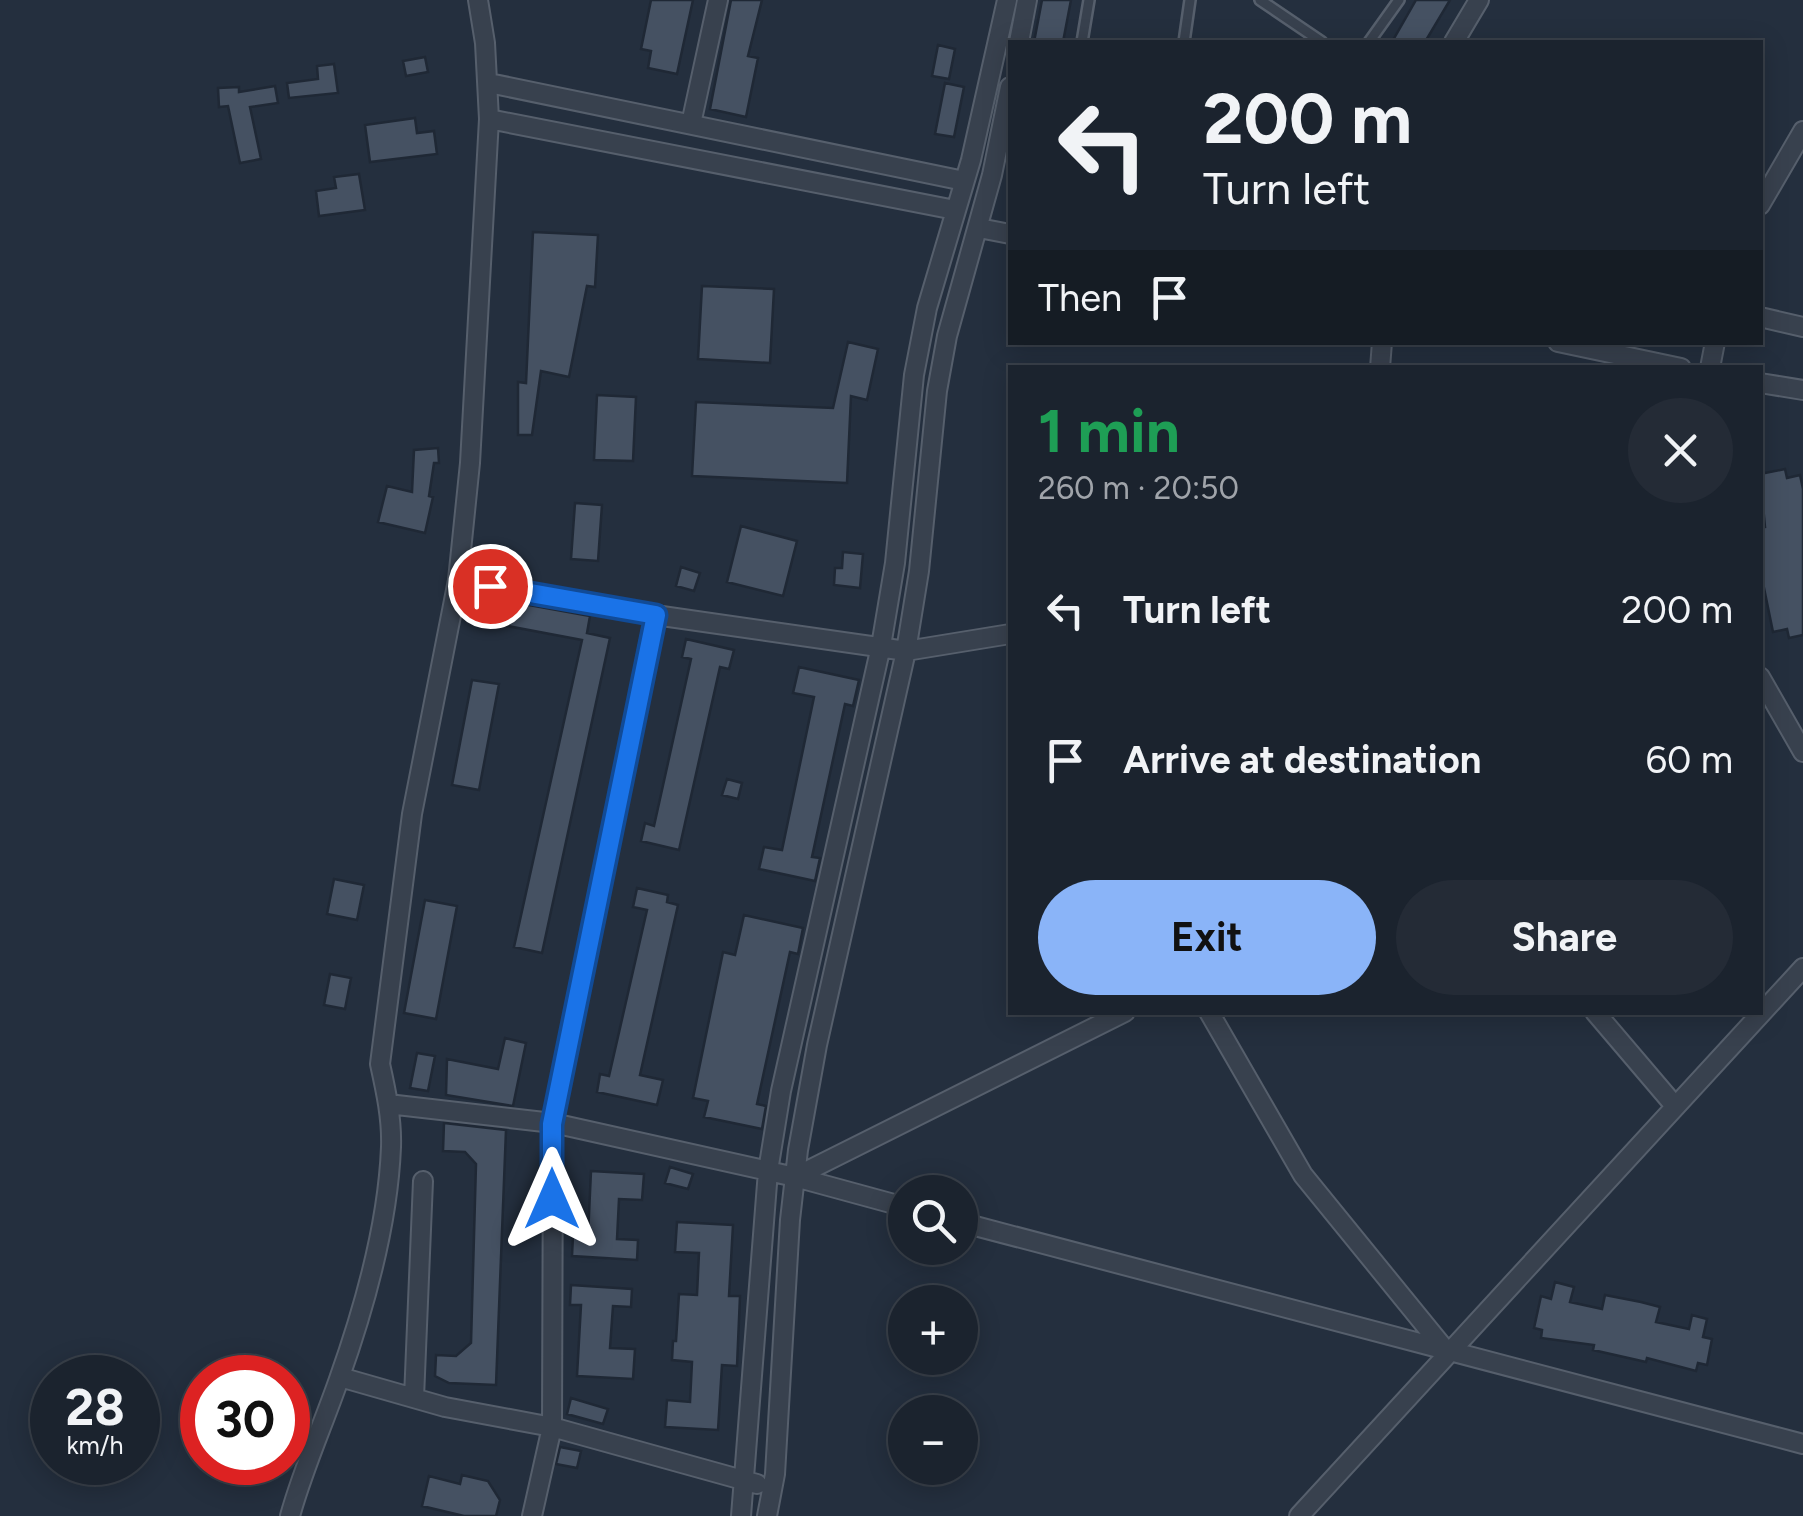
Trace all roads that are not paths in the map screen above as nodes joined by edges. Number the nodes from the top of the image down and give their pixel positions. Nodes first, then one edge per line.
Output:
1 (478, 0) edge
2 (718, 0) edge
3 (1007, 0) edge
4 (1027, 0) edge
5 (1090, 0) edge
6 (1190, 0) edge
7 (1260, 0) edge
8 (1399, 0) edge
9 (1479, 0) edge
10 (1019, 40) edge
11 (1082, 40) edge
12 (1184, 40) edge
13 (1319, 40) edge
14 (1369, 40) edge
15 (1455, 40) edge
16 (488, 83) junction
17 (1008, 107) edge
18 (490, 119) junction
19 (691, 124) junction
20 (1803, 131) edge
21 (1001, 177) edge
22 (964, 181) junction
23 (1763, 200) edge
24 (955, 210) junction
25 (979, 228) junction
26 (1008, 234) edge
27 (1763, 318) edge
28 (1803, 326) edge
29 (1572, 345) edge
30 (1667, 365) edge
31 (1763, 383) edge
32 (1803, 390) edge
33 (458, 580) junction
34 (656, 615) junction
35 (1008, 634) edge
36 (881, 646) junction
37 (906, 652) junction
38 (1763, 688) edge
39 (1803, 752) edge
40 (1803, 968) edge
41 (1763, 1011) edge
42 (1120, 1015) edge
43 (1212, 1015) edge
44 (1598, 1015) edge
45 (1759, 1015) edge
46 (388, 1104) junction
47 (1675, 1106) junction
48 (552, 1124) junction
49 (768, 1171) junction
50 (794, 1177) junction
51 (423, 1181) dead end
52 (888, 1202) edge
53 (978, 1227) edge
54 (1448, 1352) junction
55 (340, 1377) junction
56 (414, 1398) junction
57 (552, 1427) junction
58 (1803, 1444) edge
59 (746, 1481) junction
60 (772, 1488) junction
61 (290, 1516) edge
62 (532, 1516) edge
63 (741, 1516) edge
64 (767, 1516) edge
65 (1298, 1516) edge

1 - 16 street
2 - 19 street
3 - 22 street
4 - 10 street
5 - 11 lane
6 - 12 lane
7 - 13 lane
8 - 14 lane
9 - 15 street
16 - 18 street
16 - 19 street
17 - 21 street
18 - 24 street
18 - 33 street
19 - 22 street
20 - 23 street
21 - 25 street
22 - 24 street
24 - 36 street
25 - 26 street
25 - 37 street
27 - 28 street
29 - 30 street
31 - 32 street
33 - 34 street
33 - 46 street
34 - 36 street
34 - 48 street
35 - 37 street
36 - 37 street
36 - 49 street
37 - 50 street
38 - 39 street
40 - 41 street
42 - 50 street
43 - 54 street
44 - 47 street
45 - 47 street
46 - 48 street
46 - 55 street
47 - 54 street
48 - 49 street
48 - 57 street
49 - 50 street
49 - 59 street
50 - 52 street
50 - 60 street
51 - 56 street
53 - 54 street
54 - 58 street
54 - 65 street
55 - 56 street
55 - 61 street
56 - 57 street
57 - 59 street
57 - 62 street
59 - 60 street
59 - 63 street
60 - 64 street

